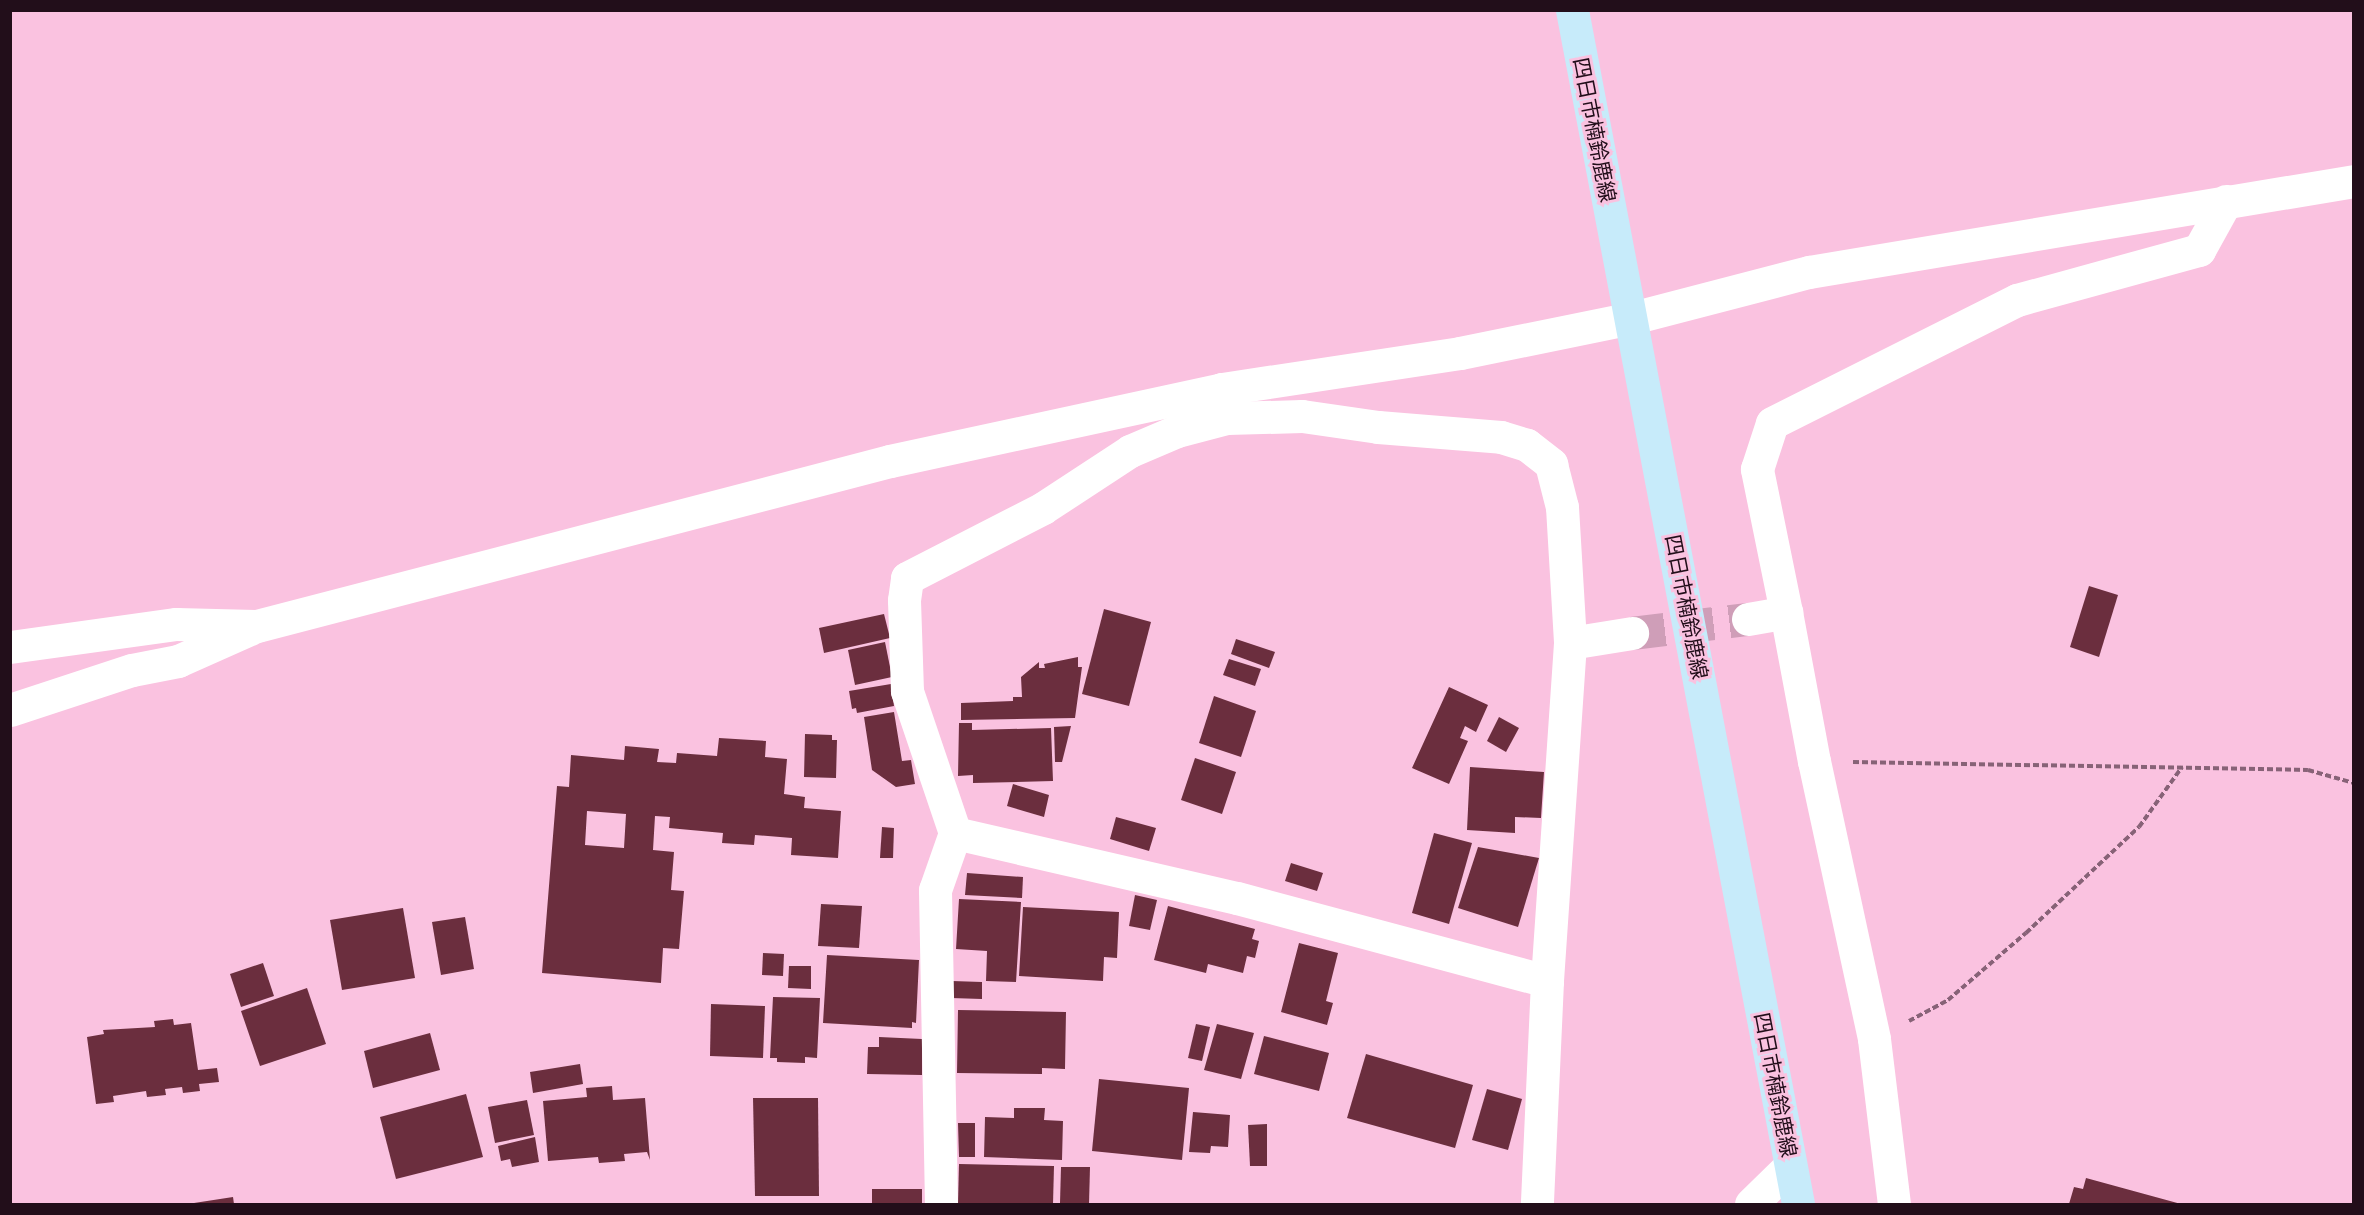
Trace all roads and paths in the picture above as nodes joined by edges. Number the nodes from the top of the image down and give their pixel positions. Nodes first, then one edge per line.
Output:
1 (1572, 10) edge
2 (2354, 181) edge
3 (2226, 201) junction
4 (1632, 318) junction
5 (1224, 404) junction
6 (1786, 612) junction
7 (1748, 619) tunnel mouth
8 (257, 626) junction
9 (1632, 633) tunnel mouth
10 (1570, 643) junction
11 (10, 647) edge
12 (10, 710) edge
13 (1814, 761) junction
14 (2183, 766) junction
15 (2354, 783) edge
16 (955, 833) junction
17 (1547, 981) junction
18 (1874, 1040) junction
19 (1790, 1166) junction
20 (941, 1204) edge
21 (1537, 1204) edge
22 (1751, 1204) edge
23 (1798, 1204) edge
24 (1894, 1204) edge

1 - 4 main road, 四日市楠鈴鹿線
2 - 3 street
3 - 4 street
3 - 6 street
4 - 5 street
4 - 19 main road, 四日市楠鈴鹿線
5 - 8 street
5 - 10 street
5 - 16 street
6 - 7 street
6 - 13 street
8 - 11 street
8 - 12 street
9 - 10 street
10 - 17 street
13 - 14 path
13 - 18 street
14 - 15 path
14 - 18 path
16 - 17 street
16 - 20 street
17 - 21 street
18 - 24 street
19 - 22 street
19 - 23 main road, 四日市楠鈴鹿線

